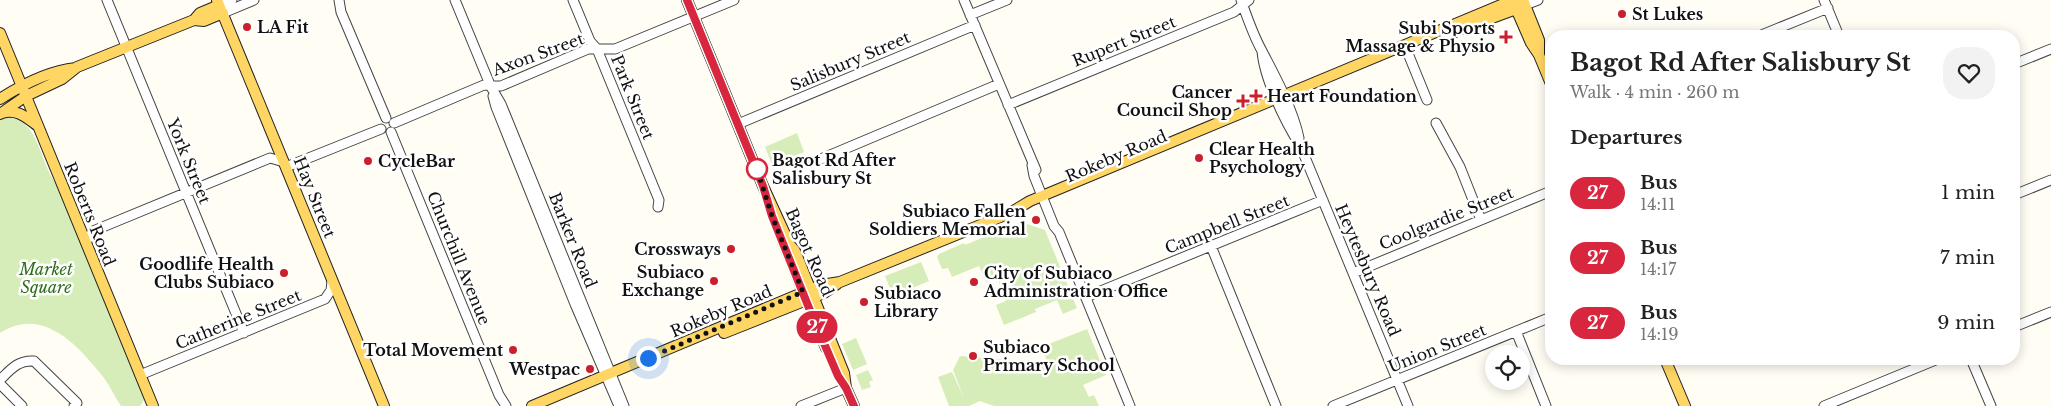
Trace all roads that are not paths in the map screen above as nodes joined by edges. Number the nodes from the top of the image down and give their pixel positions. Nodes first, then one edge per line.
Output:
1 (107, 0) edge
2 (232, 0) edge
3 (254, 0) edge
4 (333, 0) edge
5 (339, 0) edge
6 (455, 0) edge
7 (572, 0) edge
8 (687, 0) edge
9 (734, 0) edge
10 (964, 0) edge
11 (1007, 0) edge
12 (1538, 0) edge
13 (1244, 2) edge
14 (1517, 2) edge
15 (1826, 4) edge
16 (220, 6) edge
17 (341, 12) junction
18 (970, 15) junction
19 (694, 16) junction
20 (975, 25) junction
21 (1772, 30) edge
22 (1837, 30) edge
23 (0, 33) edge
24 (126, 48) junction
25 (597, 49) junction
26 (1406, 49) junction
27 (2051, 49) edge
28 (2020, 62) edge
29 (1545, 70) edge
30 (999, 84) junction
31 (491, 86) junction
32 (24, 91) junction
33 (0, 100) edge
34 (1428, 100) dead end
35 (1282, 101) junction
36 (1008, 105) junction
37 (0, 115) edge
38 (390, 121) junction
39 (1436, 123) dead end
40 (738, 124) junction
41 (38, 127) junction
42 (381, 129) junction
43 (391, 132) junction
44 (816, 161) dead end
45 (285, 164) junction
46 (2051, 180) edge
47 (186, 192) junction
48 (1545, 193) edge
49 (2020, 193) edge
50 (1046, 198) junction
51 (1323, 200) junction
52 (658, 207) dead end
53 (1481, 220) junction
54 (86, 242) junction
55 (1212, 246) junction
56 (1353, 272) junction
57 (332, 278) junction
58 (809, 295) junction
59 (1086, 297) junction
60 (2051, 312) edge
61 (1545, 319) edge
62 (2020, 325) edge
63 (1516, 331) junction
64 (244, 333) junction
65 (1668, 365) edge
66 (1923, 365) edge
67 (1974, 365) edge
68 (140, 375) junction
69 (610, 377) junction
70 (0, 380) edge
71 (1398, 380) junction
72 (0, 384) edge
73 (846, 388) junction
74 (499, 395) junction
75 (22, 406) edge
76 (74, 406) edge
77 (153, 406) edge
78 (384, 406) edge
79 (501, 406) edge
80 (506, 406) edge
81 (532, 406) edge
82 (548, 406) edge
83 (619, 406) edge
84 (624, 406) edge
85 (801, 406) edge
86 (854, 406) edge
87 (1130, 406) edge
88 (1276, 406) edge
89 (1333, 406) edge
90 (1408, 406) edge
91 (1546, 406) edge
92 (1685, 406) edge
93 (1824, 406) edge
94 (1991, 406) edge

1 - 24 street, York Street
2 - 16 street
3 - 16 street
4 - 17 street
5 - 17 street
6 - 31 street, Barker Road
7 - 25 street, Park Street
8 - 19 main road, Bagot Road
9 - 19 street, Axon Street
10 - 18 street
11 - 18 street
12 - 14 street, Rokeby Road
13 - 35 street, Heytesbury Road
13 - 36 street, Rupert Street
14 - 26 main road, Rokeby Road
14 - 29 main road
15 - 21 street
15 - 22 street
16 - 24 main road
16 - 45 main road, Hay Street
17 - 38 street
18 - 20 street
19 - 25 street, Axon Street
19 - 40 main road, Bagot Road
20 - 30 street
20 - 40 street, Salisbury Street
23 - 32 main road, Roberts Road
24 - 32 main road
24 - 47 street, York Street
25 - 31 street, Axon Street
25 - 52 street, Park Street
26 - 34 street
26 - 35 main road, Rokeby Road
27 - 28 street
30 - 36 street
30 - 44 street
31 - 38 street, Axon Street
31 - 69 street, Barker Road
32 - 33 main road
32 - 37 main road
32 - 41 main road, Roberts Road
35 - 50 main road, Rokeby Road
35 - 51 street, Heytesbury Road
36 - 50 street
37 - 41 main road
38 - 42 street
38 - 43 street
39 - 53 street
40 - 58 main road, Bagot Road
41 - 54 main road, Roberts Road
42 - 43 street
42 - 45 street
43 - 74 street, Churchill Avenue
45 - 47 street
45 - 57 main road, Hay Street
46 - 49 street
47 - 54 street
47 - 64 street, York Street
48 - 53 street, Coolgardie Street
50 - 58 main road, Rokeby Road
50 - 59 street
51 - 55 street, Campbell Street
51 - 56 street, Heytesbury Road
53 - 56 street, Coolgardie Street
54 - 68 main road, Roberts Road
55 - 59 street, Campbell Street
55 - 88 street
56 - 71 street, Heytesbury Road
57 - 64 street, Catherine Street
57 - 78 main road, Hay Street
58 - 69 main road, Rokeby Road
58 - 73 main road, Bagot Road
59 - 87 street
60 - 62 street
61 - 63 street, Union Street
63 - 71 street, Union Street
63 - 91 street
64 - 68 street, Catherine Street
65 - 92 main road
66 - 93 street
67 - 94 street
68 - 77 main road, Roberts Road
69 - 81 main road, Rokeby Road
69 - 82 main road, Rokeby Road
69 - 83 street, Barker Road
69 - 84 street, Barker Road
70 - 76 street
71 - 89 street, Union Street
71 - 90 street, Heytesbury Road
72 - 75 street
73 - 85 street
73 - 86 main road, Bagot Road
74 - 79 street, Churchill Avenue
74 - 80 street, Churchill Avenue

